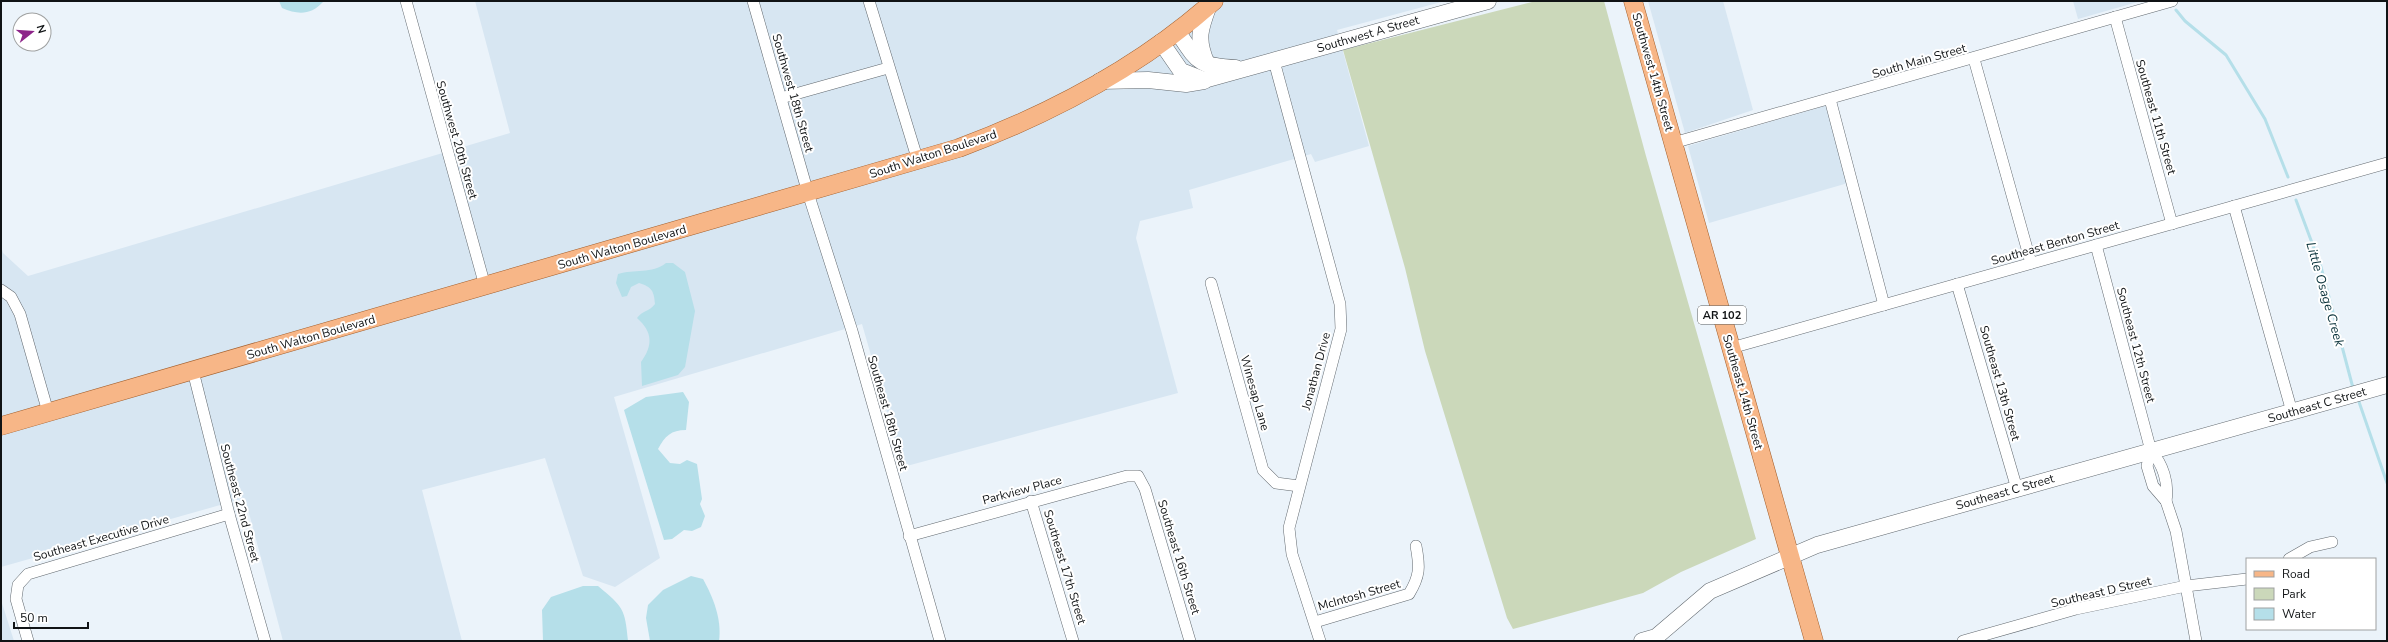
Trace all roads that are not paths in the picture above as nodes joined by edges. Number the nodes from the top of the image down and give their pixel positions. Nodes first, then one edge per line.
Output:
1 (406, 1) edge
2 (753, 1) edge
3 (869, 1) edge
4 (1488, 1) edge
5 (1633, 1) edge
6 (2172, 1) edge
7 (1211, 3) edge
8 (2115, 17) junction
9 (1177, 31) junction
10 (1161, 42) junction
11 (1974, 59) junction
12 (1274, 61) junction
13 (1206, 64) junction
14 (888, 68) junction
15 (1248, 68) junction
16 (1204, 80) junction
17 (1100, 81) junction
18 (781, 98) junction
19 (1830, 100) junction
20 (1673, 143) junction
21 (918, 161) junction
22 (2387, 163) edge
23 (808, 193) junction
24 (2234, 206) junction
25 (2172, 224) junction
26 (2096, 245) junction
27 (2031, 264) junction
28 (1211, 283) dead end
29 (1957, 284) junction
30 (485, 286) junction
31 (1, 290) edge
32 (1884, 305) junction
33 (1731, 348) junction
34 (193, 371) junction
35 (2387, 385) edge
36 (48, 412) junction
37 (2292, 412) junction
38 (1, 426) edge
39 (2151, 451) junction
40 (1140, 481) joint
41 (1299, 486) junction
42 (2017, 489) junction
43 (1031, 501) junction
44 (229, 514) junction
45 (909, 536) junction
46 (2332, 542) dead end
47 (1416, 546) dead end
48 (1790, 558) junction
49 (2291, 558) edge
50 (2246, 579) edge
51 (2186, 586) junction
52 (1315, 622) junction
53 (28, 641) edge
54 (265, 641) edge
55 (940, 641) edge
56 (1073, 641) edge
57 (1190, 641) edge
58 (1320, 641) edge
59 (1642, 641) edge
60 (1814, 641) edge
61 (1963, 641) edge
62 (2196, 641) edge

1 - 30 street, Southwest 20th Street
2 - 18 street, Southwest 18th Street
3 - 14 street
4 - 12 street, Southwest A Street
5 - 20 main road, Southwest 14th Street / AR 102
6 - 8 street, South Main Street
7 - 9 main road, South Walton Boulevard
7 - 13 street
8 - 11 street, South Main Street
8 - 25 street, Southeast 11th Street
9 - 10 main road, South Walton Boulevard
9 - 13 street, Southwest A Street
10 - 16 street
10 - 17 main road, South Walton Boulevard
11 - 19 street, South Main Street
11 - 27 street
12 - 15 street, Southwest A Street
12 - 41 street, Jonathan Drive
13 - 15 street, Southwest A Street
14 - 18 street
14 - 21 street
15 - 16 street, Southwest A Street
16 - 17 street, Southwest A Street
17 - 21 main road, South Walton Boulevard
18 - 23 street, Southwest 18th Street
19 - 20 street, South Main Street
19 - 32 street
20 - 33 main road, Southeast 14th Street / AR 102
21 - 23 main road, South Walton Boulevard
22 - 24 street, Southeast Benton Street
23 - 30 main road, South Walton Boulevard
23 - 45 street, Southeast 18th Street
24 - 25 street, Southeast Benton Street
24 - 37 street
25 - 26 street, Southeast Benton Street
26 - 27 street, Southeast Benton Street
26 - 39 street, Southeast 12th Street
27 - 29 street, Southeast Benton Street
28 - 41 street, Winesap Lane
29 - 32 street, Southeast Benton Street
29 - 42 street, Southeast 13th Street
30 - 34 main road, South Walton Boulevard
31 - 36 street
32 - 33 street, Southeast Benton Street
33 - 48 main road, Southeast 14th Street / AR 102
34 - 36 main road, South Walton Boulevard
34 - 44 street, Southeast 22nd Street
35 - 37 street, Southeast C Street
36 - 38 main road, South Walton Boulevard
37 - 39 street, Southeast C Street
39 - 42 street, Southeast C Street
39 - 51 street, Southeast 12th Street
40 - 43 street, Parkview Place
40 - 57 street, Southeast 16th Street
41 - 52 street, Jonathan Drive
42 - 48 street, Southeast C Street
43 - 45 street, Parkview Place
43 - 56 street, Southeast 17th Street
44 - 53 street, Southeast Executive Drive
44 - 54 street, Southeast 22nd Street
45 - 55 street, Southeast 18th Street
46 - 49 street
47 - 52 street, McIntosh Street
48 - 59 street, Southeast C Street
48 - 60 main road, Southeast 14th Street / AR 102
50 - 51 street, Southeast D Street
51 - 61 street, Southeast D Street
51 - 62 street, Southeast 12th Street
52 - 58 street, Jonathan Drive

